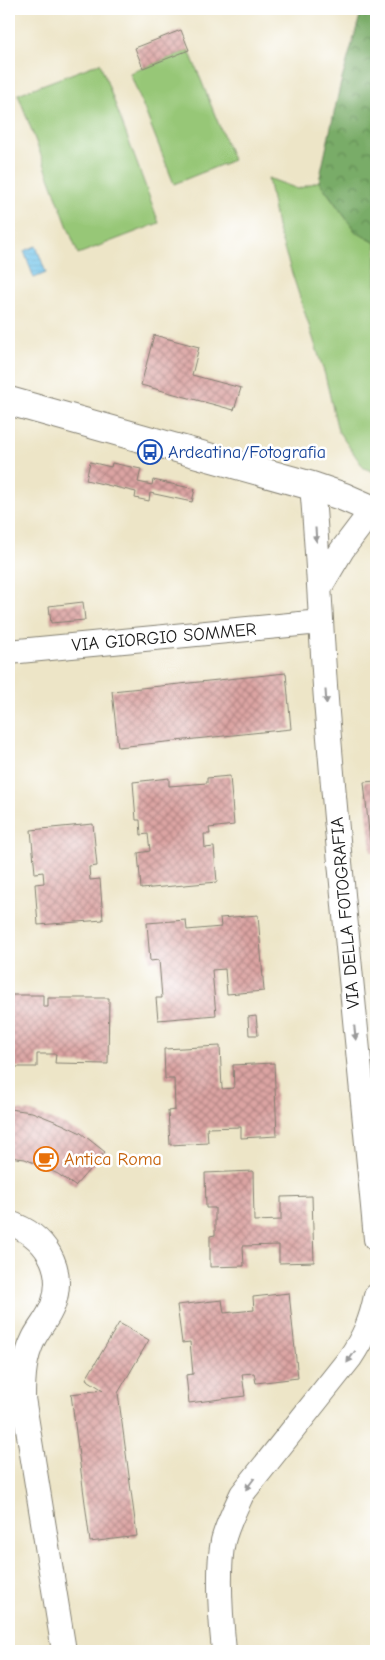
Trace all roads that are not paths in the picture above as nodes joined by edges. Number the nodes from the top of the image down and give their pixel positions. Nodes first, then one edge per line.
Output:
1 (9, 401) edge
2 (312, 486) junction
3 (374, 510) edge
4 (320, 588) junction
5 (320, 622) junction
6 (9, 652) edge
7 (368, 1064) edge
8 (9, 1223) edge
9 (376, 1239) edge
10 (376, 1296) edge
11 (64, 1651) edge
12 (224, 1651) edge

1 - 2 main road
2 - 3 main road
2 -> 4 street, VIA DELLA FOTOGRAFIA
3 - 4 street
4 - 5 street, VIA DELLA FOTOGRAFIA
5 - 6 street, VIA GIORGIO SOMMER
5 -> 7 street, VIA DELLA FOTOGRAFIA
7 - 9 street, VIA DELLA FOTOGRAFIA
8 - 11 street
10 -> 12 street

